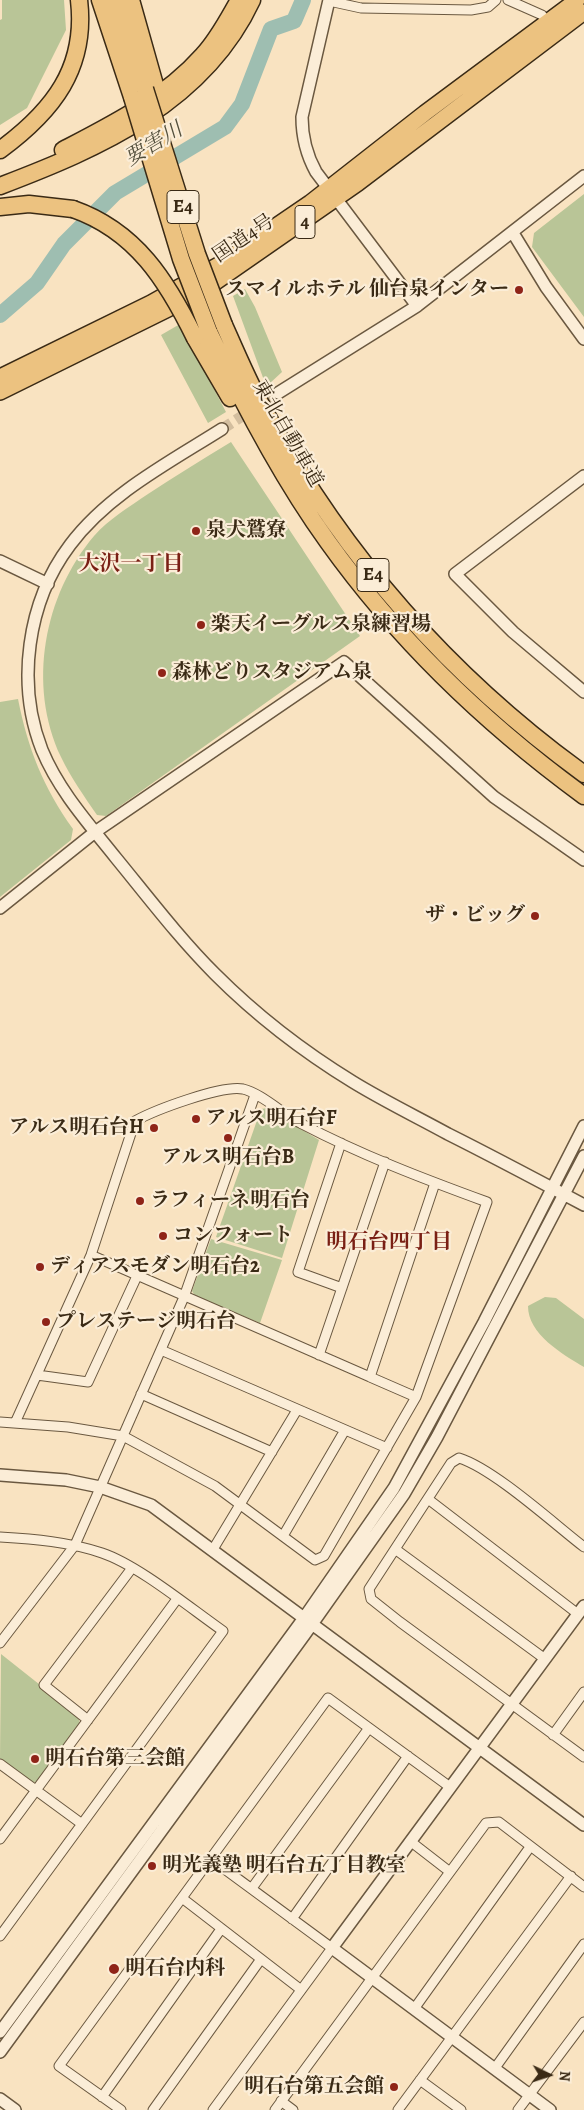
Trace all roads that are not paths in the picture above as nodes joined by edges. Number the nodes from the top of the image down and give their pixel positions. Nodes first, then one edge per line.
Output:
1 (79, 0) edge
2 (100, 0) edge
3 (116, 0) edge
4 (131, 0) edge
5 (238, 0) edge
6 (252, 0) edge
7 (329, 0) edge
8 (496, 0) edge
9 (508, 0) edge
10 (577, 0) edge
11 (584, 12) edge
12 (547, 22) junction
13 (144, 90) junction
14 (0, 150) edge
15 (0, 174) edge
16 (584, 176) edge
17 (0, 186) edge
18 (332, 193) junction
19 (0, 208) edge
20 (513, 233) junction
21 (417, 306) junction
22 (209, 332) junction
23 (584, 339) edge
24 (0, 377) edge
25 (0, 392) edge
26 (278, 393) tunnel mouth
27 (222, 429) tunnel mouth
28 (584, 476) edge
29 (0, 561) edge
30 (48, 584) junction
31 (584, 692) edge
32 (584, 774) edge
33 (584, 796) edge
34 (95, 832) junction
35 (584, 860) edge
36 (0, 908) edge
37 (254, 1094) junction
38 (584, 1126) edge
39 (341, 1143) junction
40 (584, 1156) edge
41 (385, 1162) junction
42 (436, 1183) junction
43 (553, 1188) junction
44 (564, 1195) junction
45 (584, 1205) edge
46 (91, 1255) junction
47 (138, 1276) junction
48 (342, 1288) junction
49 (184, 1297) junction
50 (161, 1350) junction
51 (319, 1355) junction
52 (37, 1374) junction
53 (370, 1377) junction
54 (141, 1394) junction
55 (416, 1397) junction
56 (297, 1410) junction
57 (0, 1422) edge
58 (15, 1423) junction
59 (345, 1430) junction
60 (123, 1436) junction
61 (388, 1448) junction
62 (272, 1452) junction
63 (0, 1475) edge
64 (100, 1487) junction
65 (428, 1499) junction
66 (241, 1505) junction
67 (283, 1536) junction
68 (2, 1540) edge
69 (75, 1545) junction
70 (584, 1547) edge
71 (395, 1549) junction
72 (212, 1551) junction
73 (132, 1568) junction
74 (177, 1599) junction
75 (581, 1610) edge
76 (308, 1621) junction
77 (0, 1643) edge
78 (545, 1659) junction
79 (584, 1692) edge
80 (512, 1704) junction
81 (88, 1720) junction
82 (370, 1728) junction
83 (553, 1735) junction
84 (480, 1747) junction
85 (408, 1756) junction
86 (584, 1757) edge
87 (0, 1764) edge
88 (450, 1787) junction
89 (36, 1790) junction
90 (82, 1824) junction
91 (584, 1825) edge
92 (0, 1839) edge
93 (410, 1841) junction
94 (530, 1847) junction
95 (211, 1858) junction
96 (450, 1872) junction
97 (571, 1876) junction
98 (584, 1887) edge
99 (252, 1888) junction
100 (182, 1898) junction
101 (292, 1918) junction
102 (221, 1929) junction
103 (0, 1936) edge
104 (584, 1944) edge
105 (332, 1948) junction
106 (261, 1959) junction
107 (371, 1977) junction
108 (300, 1989) junction
109 (414, 2009) junction
110 (584, 2022) edge
111 (0, 2032) edge
112 (452, 2036) junction
113 (0, 2052) edge
114 (495, 2068) junction
115 (420, 2080) junction
116 (530, 2093) junction
117 (102, 2097) junction
118 (0, 2099) edge
119 (281, 2101) junction
120 (15, 2110) edge
121 (121, 2110) edge
122 (153, 2110) edge
123 (213, 2110) edge
124 (275, 2110) edge
125 (293, 2110) edge
126 (398, 2110) edge
127 (460, 2110) edge
128 (518, 2110) edge
129 (550, 2110) edge

1 - 14 highway
2 - 13 highway, 東北自動車道 / E4
3 - 13 highway, 東北自動車道 / E4
4 - 13 highway
5 - 15 highway
6 - 17 highway
7 - 8 street
7 - 18 street
9 - 12 street
10 - 12 highway, 国道4号 / 4
11 - 18 highway, 国道4号 / 4
12 - 18 highway, 国道4号 / 4
13 - 22 highway, 東北自動車道 / E4, bridge
13 - 22 highway, 東北自動車道 / E4, bridge
16 - 20 street
18 - 21 street
18 - 24 highway, 国道4号 / 4
18 - 25 highway, 国道4号 / 4
19 - 22 highway, bridge
20 - 21 street
20 - 23 street
21 - 26 street
22 - 32 highway, 東北自動車道 / E4
22 - 33 highway, 東北自動車道 / E4
27 - 30 street
28 - 31 street
29 - 30 street
30 - 34 street
34 - 35 street
34 - 36 street
34 - 43 street
37 - 39 street
37 - 46 street
37 - 49 street
38 - 43 street
39 - 41 street
39 - 48 street
40 - 44 street
41 - 42 street
41 - 48 street
42 - 53 street
42 - 55 street
43 - 44 street
43 - 76 street
44 - 45 street
44 - 76 street
46 - 47 street
46 - 52 street
47 - 49 street
47 - 52 street
48 - 51 street
49 - 50 street
49 - 51 street
50 - 54 street
50 - 56 street
51 - 53 street
52 - 58 street
53 - 55 street
54 - 60 street
54 - 62 street
55 - 61 street
56 - 59 street
56 - 62 street
57 - 58 street
58 - 60 street
59 - 61 street
59 - 67 street
60 - 64 street
60 - 66 street
61 - 67 street
62 - 66 street
63 - 64 street
64 - 69 street
64 - 72 street
65 - 70 street
65 - 71 street
65 - 75 street
66 - 67 street
66 - 72 street
68 - 69 street
69 - 73 street
69 - 77 street
71 - 78 street
71 - 80 street
72 - 76 street
73 - 74 street
73 - 81 street
74 - 81 street
74 - 90 street
75 - 78 street
76 - 84 street
76 - 111 street
76 - 113 street
78 - 80 street
79 - 83 street
80 - 83 street
80 - 84 street
81 - 89 street
82 - 85 street
82 - 95 street
82 - 99 street
83 - 86 street
84 - 88 street
84 - 91 street
85 - 88 street
85 - 101 street
87 - 89 street
88 - 93 street
89 - 90 street
89 - 92 street
90 - 103 street
93 - 96 street
93 - 105 street
94 - 96 street
94 - 97 street
94 - 109 street
95 - 99 street
95 - 100 street
96 - 107 street
97 - 98 street
97 - 112 street
99 - 101 street
100 - 102 street
100 - 117 street
101 - 105 street
102 - 106 street
102 - 117 street
104 - 114 street
105 - 107 street
105 - 108 street
106 - 108 street
106 - 122 street
107 - 109 street
107 - 119 street
108 - 123 street
109 - 112 street
110 - 116 street
112 - 114 street
112 - 115 street
114 - 116 street
115 - 126 street
115 - 127 street
116 - 128 street
116 - 129 street
117 - 121 street
118 - 120 street
119 - 124 street
119 - 125 street

